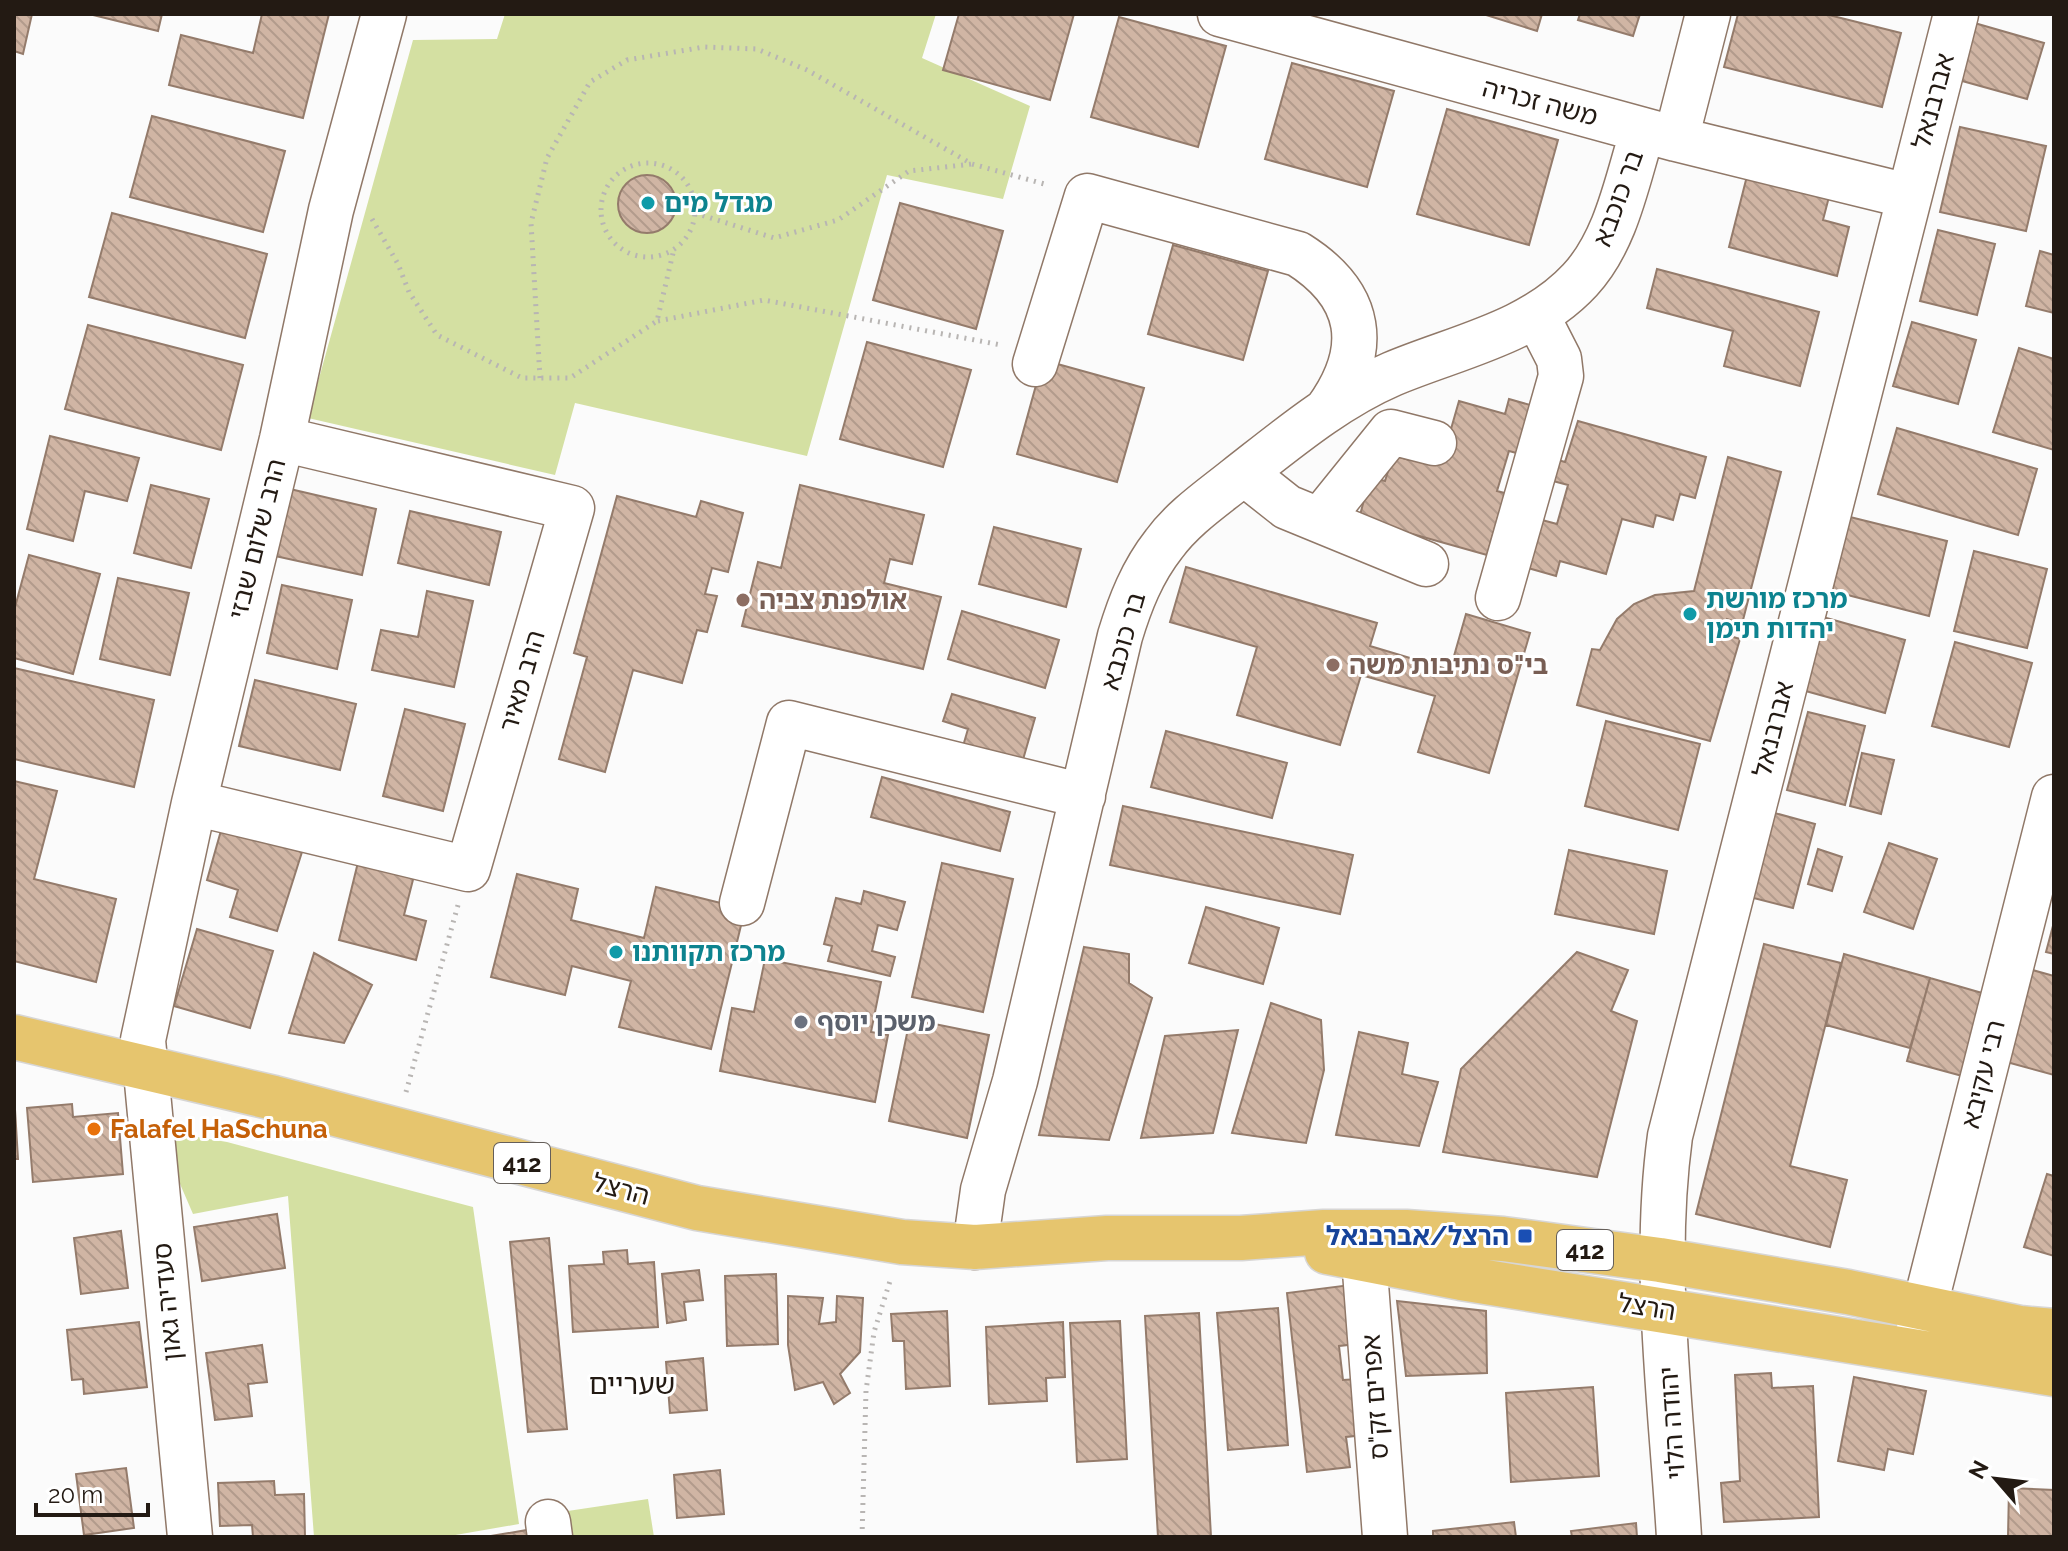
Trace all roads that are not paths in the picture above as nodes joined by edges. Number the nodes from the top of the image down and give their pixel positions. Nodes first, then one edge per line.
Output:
1 (384, 14) edge
2 (1220, 14) edge
3 (1708, 14) edge
4 (1956, 14) edge
5 (1659, 134) junction
6 (1908, 196) junction
7 (1352, 313) junction
8 (1537, 316) junction
9 (1434, 358) junction
10 (1035, 364) road end
11 (1326, 411) junction
12 (282, 439) junction
13 (1434, 443) dead end
14 (1244, 473) junction
15 (1320, 520) junction
16 (1426, 564) dead end
17 (1498, 598) dead end
18 (1083, 796) junction
19 (2054, 797) edge
20 (194, 803) junction
21 (742, 903) dead end
22 (14, 1037) edge
23 (145, 1066) junction
24 (1241, 1238) junction
25 (975, 1247) junction
26 (1361, 1258) junction
27 (1660, 1260) junction
28 (1926, 1309) junction
29 (1664, 1310) junction
30 (2054, 1331) edge
31 (1913, 1351) junction
32 (2054, 1374) edge
33 (190, 1537) edge
34 (1385, 1537) edge
35 (1679, 1537) edge

1 - 12 street, הרב שלום שבזי
2 - 5 street, משה זכריה
3 - 5 street, בר כוכבא
4 - 6 street, אברבנאל
5 - 6 street, משה זכריה
5 - 8 street, בר כוכבא
6 - 27 street, אברבנאל
7 - 9 street
7 - 10 street
7 - 11 street
8 - 9 street, בר כוכבא
8 - 17 street
9 - 11 street, בר כוכבא
11 - 14 street, בר כוכבא
12 - 20 street, הרב שלום שבזי
12 - 20 street, הרב מאיר
13 - 15 street
14 - 15 street
14 - 18 street, בר כוכבא
15 - 16 street
18 - 21 street
18 - 25 street, בר כוכבא
19 - 28 street, רבי עקיבא
20 - 23 street, הרב שלום שבזי
22 - 23 main road, הרצל / 412
23 - 25 main road, הרצל / 412
23 - 33 street, סעדיה גאון
24 - 25 main road, הרצל / 412
24 - 26 main road, הרצל / 412
24 - 27 main road, הרצל / 412
26 - 29 main road, הרצל / 412
26 - 34 street, אפרים זק"ס
27 - 28 main road, הרצל / 412
27 - 29 street, אברבנאל
28 - 30 main road, הרצל / 412
28 - 31 street, רבי עקיבא
29 - 31 main road, הרצל / 412
29 - 35 street, יהודה הלוי
31 - 32 main road, הרצל / 412

